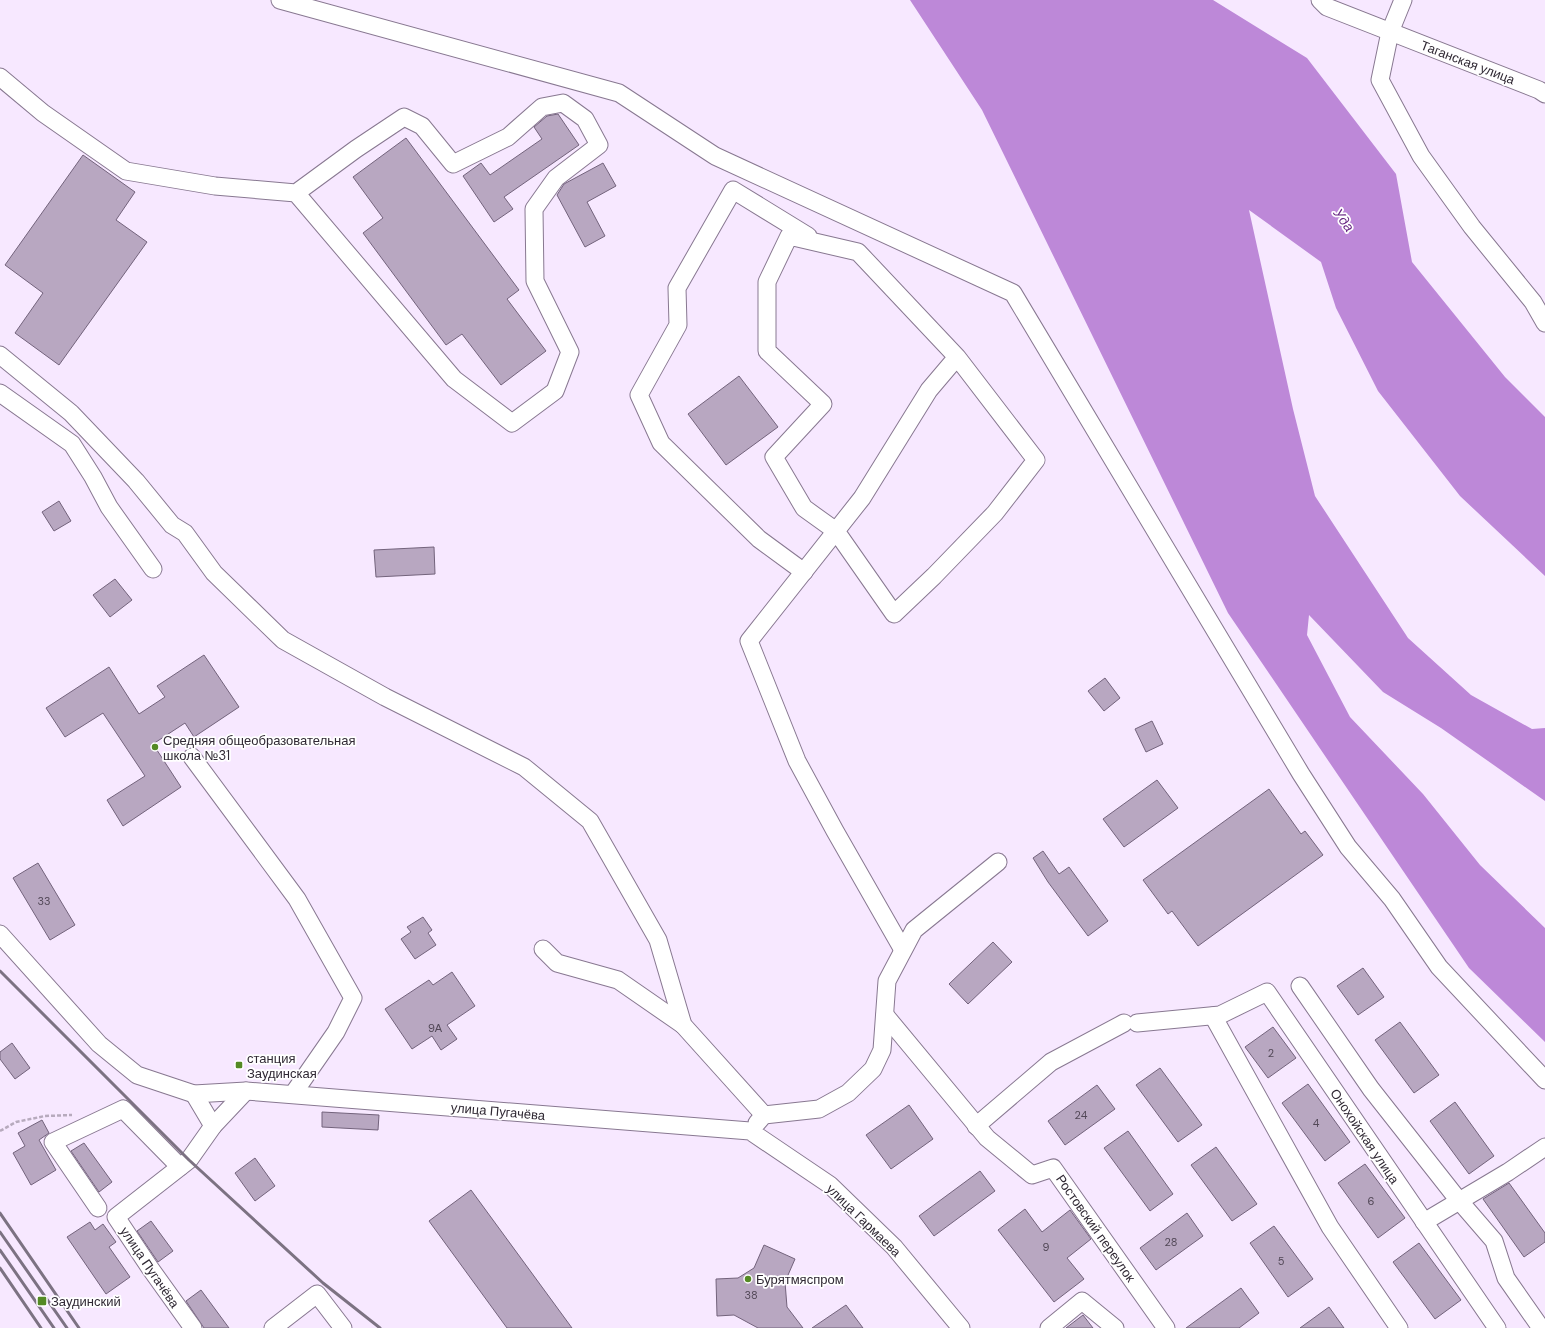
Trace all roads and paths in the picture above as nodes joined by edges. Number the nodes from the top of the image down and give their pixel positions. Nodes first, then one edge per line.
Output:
1 (280, 0) edge
2 (1320, 0) edge
3 (1403, 0) edge
4 (1390, 32) junction
5 (0, 77) edge
6 (1545, 94) edge
7 (296, 193) junction
8 (819, 243) junction
9 (1545, 323) edge
10 (0, 355) edge
11 (958, 357) junction
12 (0, 393) edge
13 (836, 531) junction
14 (153, 569) dead end
15 (804, 572) junction
16 (192, 757) dead end
17 (998, 862) dead end
18 (0, 934) edge
19 (543, 949) dead end
20 (903, 950) junction
21 (1300, 986) dead end
22 (885, 1015) junction
23 (1213, 1016) junction
24 (683, 1025) junction
25 (1545, 1080) edge
26 (246, 1091) junction
27 (194, 1094) junction
28 (293, 1094) junction
29 (764, 1115) junction
30 (72, 1116) dead end
31 (213, 1126) junction
32 (976, 1126) junction
33 (0, 1131) edge
34 (750, 1131) junction
35 (1545, 1147) edge
36 (180, 1167) junction
37 (1459, 1201) junction
38 (98, 1208) dead end
39 (1424, 1222) junction
40 (193, 1328) edge
41 (273, 1328) edge
42 (343, 1328) edge
43 (961, 1328) edge
44 (1049, 1328) edge
45 (1116, 1328) edge
46 (1166, 1328) edge
47 (1399, 1328) edge
48 (1497, 1328) edge
49 (1541, 1328) edge

1 - 25 street
2 - 4 street, Таганская улица
3 - 4 street
4 - 6 street, Таганская улица
4 - 9 street
5 - 7 street
7 - 7 street
8 - 11 street
8 - 13 street
8 - 15 street
10 - 24 street
11 - 13 street
11 - 13 street
12 - 14 street
13 - 15 street
15 - 20 street
16 - 28 street
17 - 20 street
18 - 27 street, улица Пугачёва
19 - 24 street
20 - 22 street
21 - 37 street
22 - 29 street
22 - 32 street, Ростовский переулок
23 - 32 street, Онохойская улица
23 - 39 street, Онохойская улица
23 - 47 street
24 - 29 street
26 - 27 street, улица Пугачёва
26 - 28 street, улица Пугачёва
26 - 31 street, улица Пугачёва
27 - 31 street
28 - 34 street, улица Пугачёва
29 - 34 street
30 - 33 path
31 - 36 street, улица Пугачёва
32 - 46 street, Ростовский переулок
34 - 43 street, улица Гармаева
35 - 37 street
36 - 38 street
36 - 40 street, улица Пугачёва
37 - 39 street
37 - 49 street
39 - 48 street, Онохойская улица
41 - 42 street
44 - 45 street

